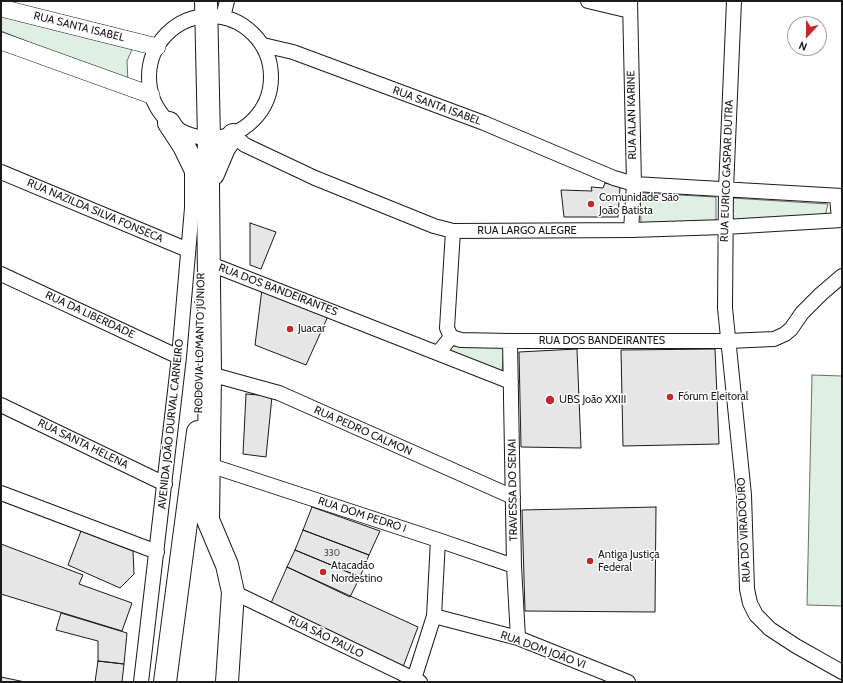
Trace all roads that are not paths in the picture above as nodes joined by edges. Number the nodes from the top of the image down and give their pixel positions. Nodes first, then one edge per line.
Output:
1 (227, 1) edge
2 (588, 1) edge
3 (734, 1) edge
4 (630, 6) edge
5 (1, 8) edge
6 (204, 8) edge
7 (1, 41) edge
8 (263, 45) junction
9 (157, 46) junction
10 (151, 95) junction
11 (169, 123) junction
12 (233, 135) junction
13 (206, 139) junction
14 (1, 172) edge
15 (201, 178) junction
16 (634, 184) junction
17 (726, 189) junction
18 (840, 196) edge
19 (840, 220) edge
20 (725, 227) junction
21 (631, 230) junction
22 (453, 231) junction
23 (188, 250) junction
24 (208, 263) junction
25 (1, 274) edge
26 (842, 276) edge
27 (451, 337) junction
28 (728, 340) junction
29 (510, 342) junction
30 (438, 353) junction
31 (179, 357) junction
32 (210, 374) junction
33 (511, 382) junction
34 (1, 405) edge
35 (209, 465) junction
36 (165, 484) junction
37 (1, 493) edge
38 (513, 497) junction
39 (438, 540) junction
40 (157, 552) junction
41 (514, 566) junction
42 (233, 592) junction
43 (434, 616) junction
44 (518, 638) junction
45 (842, 672) edge
46 (417, 681) edge
47 (141, 682) edge
48 (165, 682) edge
49 (227, 682) edge
50 (628, 682) edge

1 - 6 street
2 - 4 street
3 - 17 street, RUA EURICO GASPAR DUTRA
4 - 16 street, RUA ALAN KARINE
5 - 9 street, RUA SANTA ISABEL
6 - 8 street
6 - 9 street
6 - 13 highway, RODOVIA LOMANTO JÚNIOR
7 - 10 street
8 - 12 street
8 - 16 street, RUA SANTA ISABEL
9 - 10 street
10 - 11 street
11 - 13 street
11 - 15 highway
12 - 13 street
12 - 15 highway
12 - 22 street, RUA LARGO ALEGRE
13 - 15 highway, RODOVIA LOMANTO JÚNIOR
14 - 23 street, RUA NAZILDA SILVA FONSECA
15 - 23 street, AVENIDA JOÃO DURVAL CARNEIRO
15 - 24 highway, RODOVIA LOMANTO JÚNIOR
15 - 48 highway, RODOVIA LOMANTO JÚNIOR
16 - 17 street
16 - 21 street, RUA ALAN KARINE
17 - 18 street
17 - 20 street, RUA EURICO GASPAR DUTRA
18 - 19 street
19 - 20 street, RUA LARGO ALEGRE
20 - 21 street, RUA LARGO ALEGRE
20 - 28 street, RUA EURICO GASPAR DUTRA
21 - 22 street, RUA LARGO ALEGRE
22 - 27 street
23 - 31 street, AVENIDA JOÃO DURVAL CARNEIRO
24 - 30 street, RUA DOS BANDEIRANTES
24 - 32 highway, RODOVIA LOMANTO JÚNIOR
25 - 31 street, RUA DA LIBERDADE
26 - 28 street, RUA DOS BANDEIRANTES
27 - 29 street, RUA DOS BANDEIRANTES
27 - 30 street
28 - 29 street, RUA DOS BANDEIRANTES
28 - 45 street, RUA DO VIRADOURO
29 - 33 street, TRAVESSA DO SENAI
30 - 33 street, RUA DOS BANDEIRANTES
31 - 36 street, AVENIDA JOÃO DURVAL CARNEIRO
32 - 35 highway, RODOVIA LOMANTO JÚNIOR
32 - 38 street, RUA PEDRO CALMON
33 - 38 street, TRAVESSA DO SENAI
34 - 36 street, RUA SANTA HELENA
35 - 39 street, RUA DOM PEDRO I
35 - 42 highway, RODOVIA LOMANTO JÚNIOR
36 - 40 street, AVENIDA JOÃO DURVAL CARNEIRO
37 - 40 street
38 - 41 street, TRAVESSA DO SENAI
39 - 41 street, RUA DOM PEDRO I
39 - 43 street
40 - 47 street, AVENIDA JOÃO DURVAL CARNEIRO
41 - 44 street, TRAVESSA DO SENAI
42 - 46 street, RUA SÃO PAULO
42 - 49 highway
43 - 44 street, RUA DOM JOÃO VI
43 - 46 street
44 - 50 street, RUA DOM JOÃO VI

